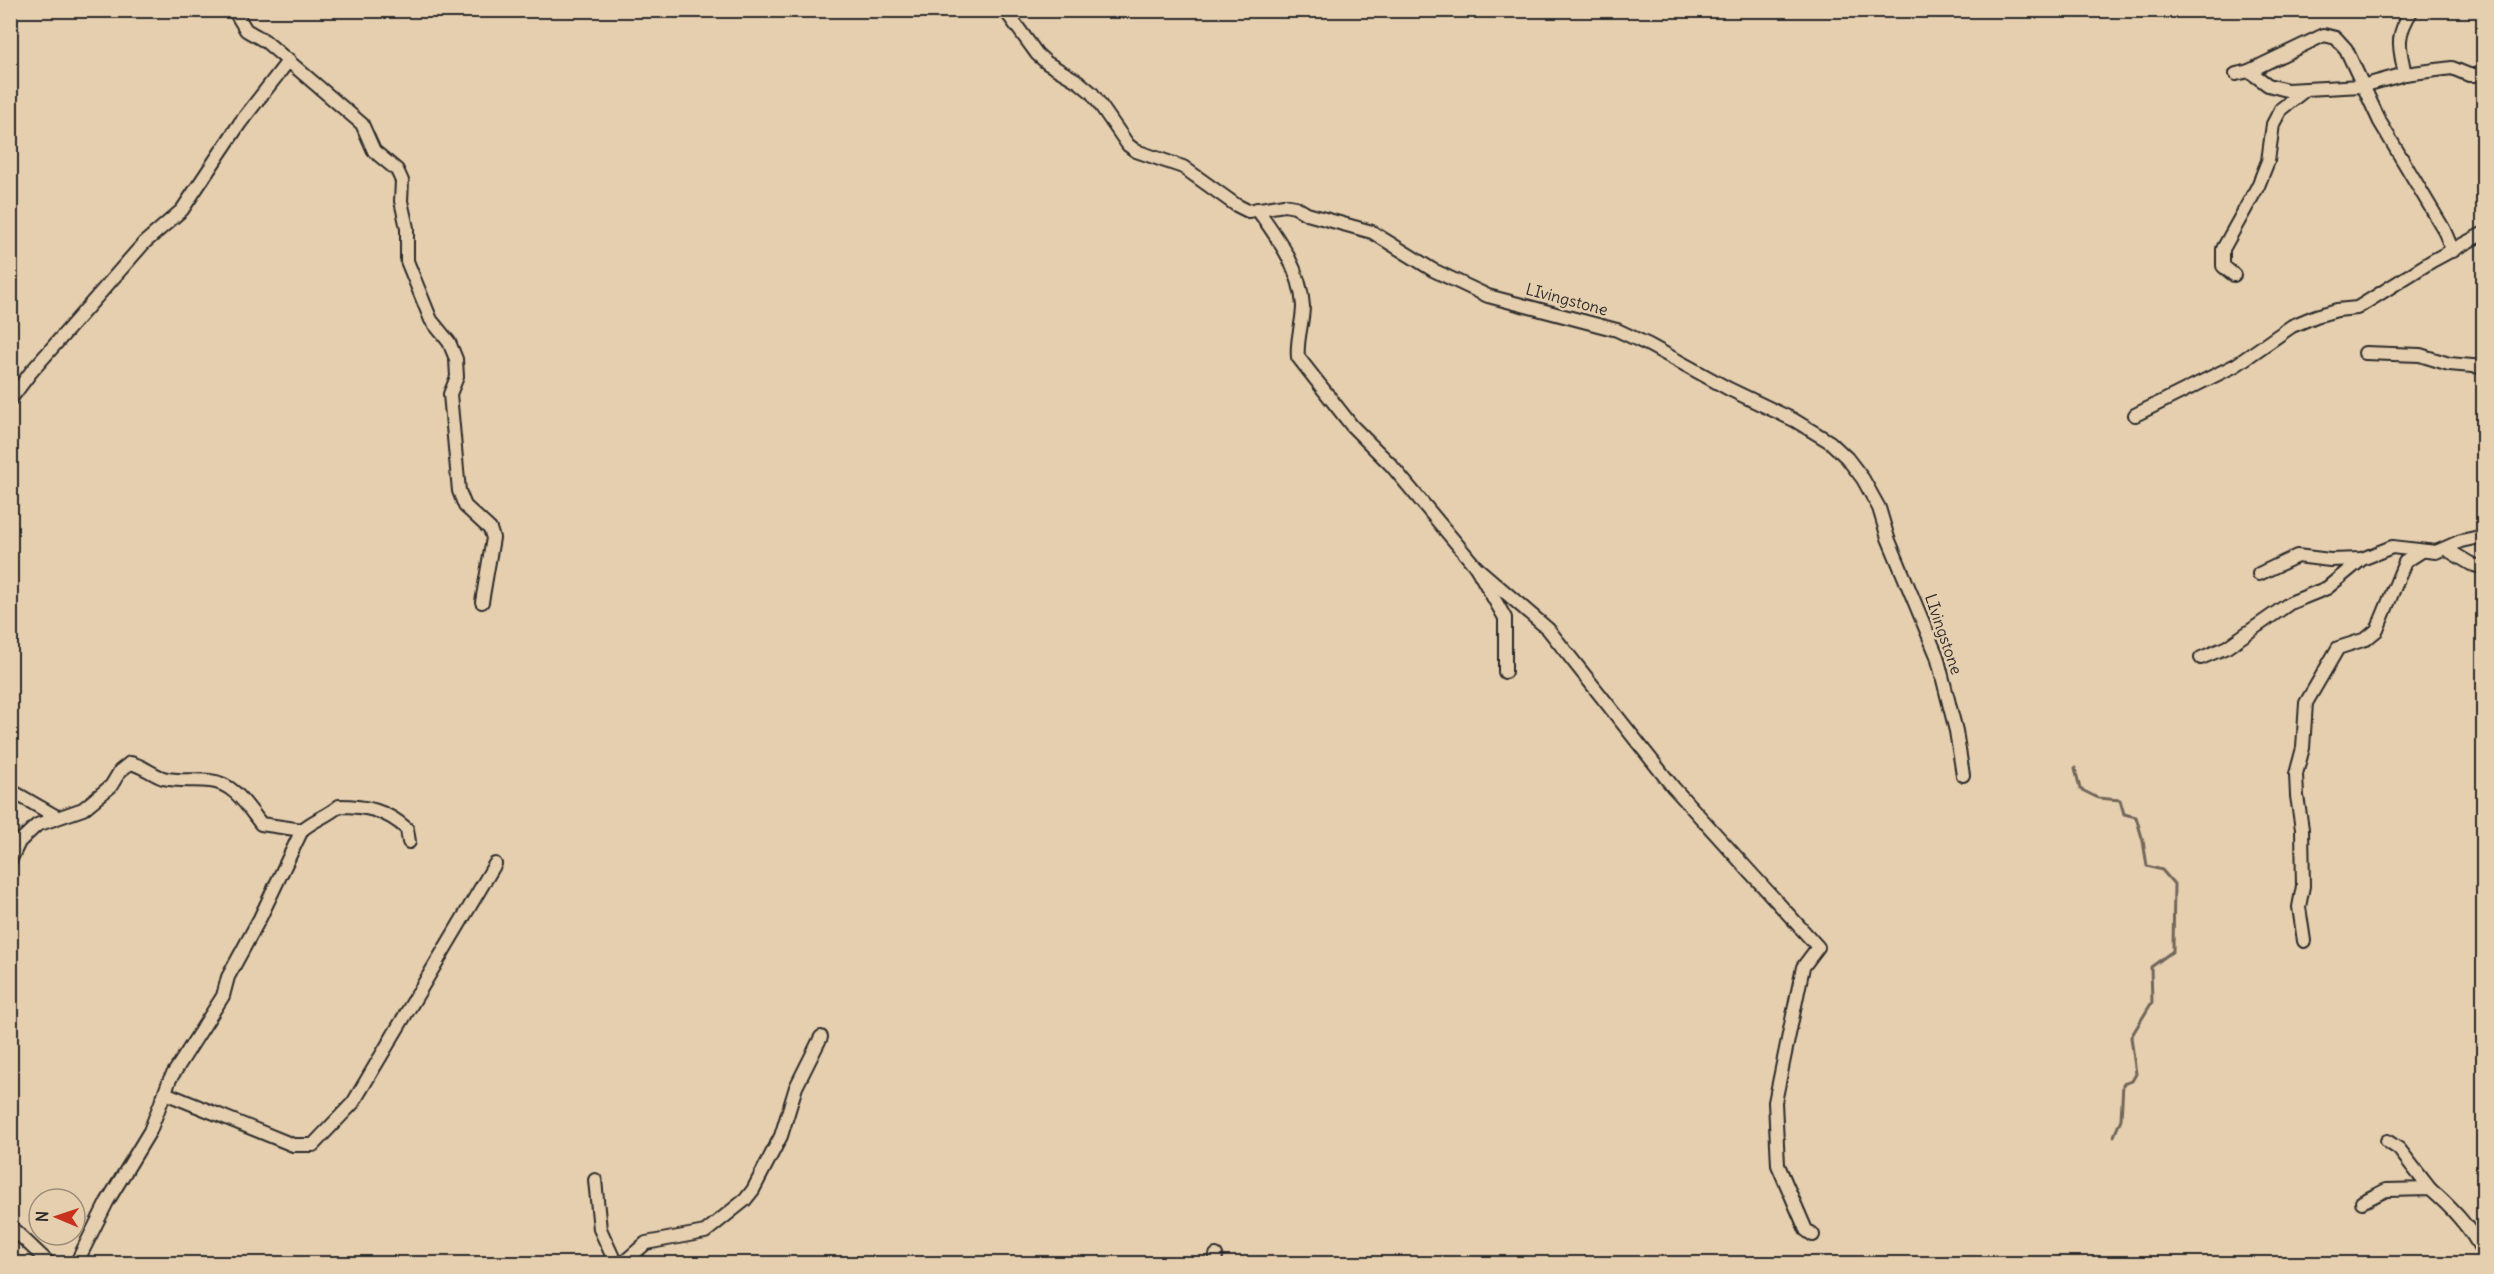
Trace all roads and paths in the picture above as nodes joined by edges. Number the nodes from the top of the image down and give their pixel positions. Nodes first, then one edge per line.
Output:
1 (234, 10) edge
2 (1005, 10) edge
3 (2412, 10) edge
4 (289, 60) junction
5 (2249, 71) junction
6 (2236, 74) dead end
7 (2405, 74) junction
8 (2484, 75) edge
9 (2362, 86) junction
10 (2305, 90) junction
11 (1257, 209) junction
12 (2484, 233) edge
13 (2452, 251) junction
14 (2234, 275) dead end
15 (2365, 353) dead end
16 (2484, 367) edge
17 (10, 400) edge
18 (2135, 416) dead end
19 (2484, 536) edge
20 (2445, 549) junction
21 (2422, 551) junction
22 (2362, 559) junction
23 (1476, 567) junction
24 (2484, 568) edge
25 (2259, 573) dead end
26 (482, 602) dead end
27 (2201, 658) dead end
28 (1505, 672) dead end
29 (1963, 775) dead end
30 (10, 790) edge
31 (57, 816) junction
32 (303, 830) junction
33 (15, 841) edge
34 (409, 842) dead end
35 (10, 861) edge
36 (495, 864) dead end
37 (2304, 941) dead end
38 (821, 1037) dead end
39 (165, 1093) junction
40 (2387, 1141) dead end
41 (595, 1180) dead end
42 (2430, 1189) junction
43 (2362, 1202) dead end
44 (10, 1226) edge
45 (1813, 1235) dead end
46 (2484, 1254) edge
47 (50, 1263) edge
48 (76, 1263) edge
49 (616, 1263) edge
50 (622, 1263) edge

1 - 4 street
2 - 11 street, LIvingstone
3 - 7 street
4 - 17 street
4 - 26 street
5 - 6 street
5 - 9 street
5 - 10 street
7 - 8 street
7 - 9 street
9 - 10 street
9 - 13 street
10 - 14 street
11 - 23 street
11 - 29 street, LIvingstone
12 - 13 street
13 - 18 street
15 - 16 street
19 - 20 street
20 - 21 street
20 - 24 street
21 - 22 street
21 - 37 street
22 - 25 street
22 - 27 street
23 - 28 street
23 - 45 street
30 - 31 street
31 - 32 street
31 - 33 street
32 - 34 street
32 - 39 street
33 - 35 street
36 - 39 street
38 - 50 street
39 - 48 street
40 - 42 street
41 - 49 street
42 - 43 street
42 - 46 street
44 - 47 street

